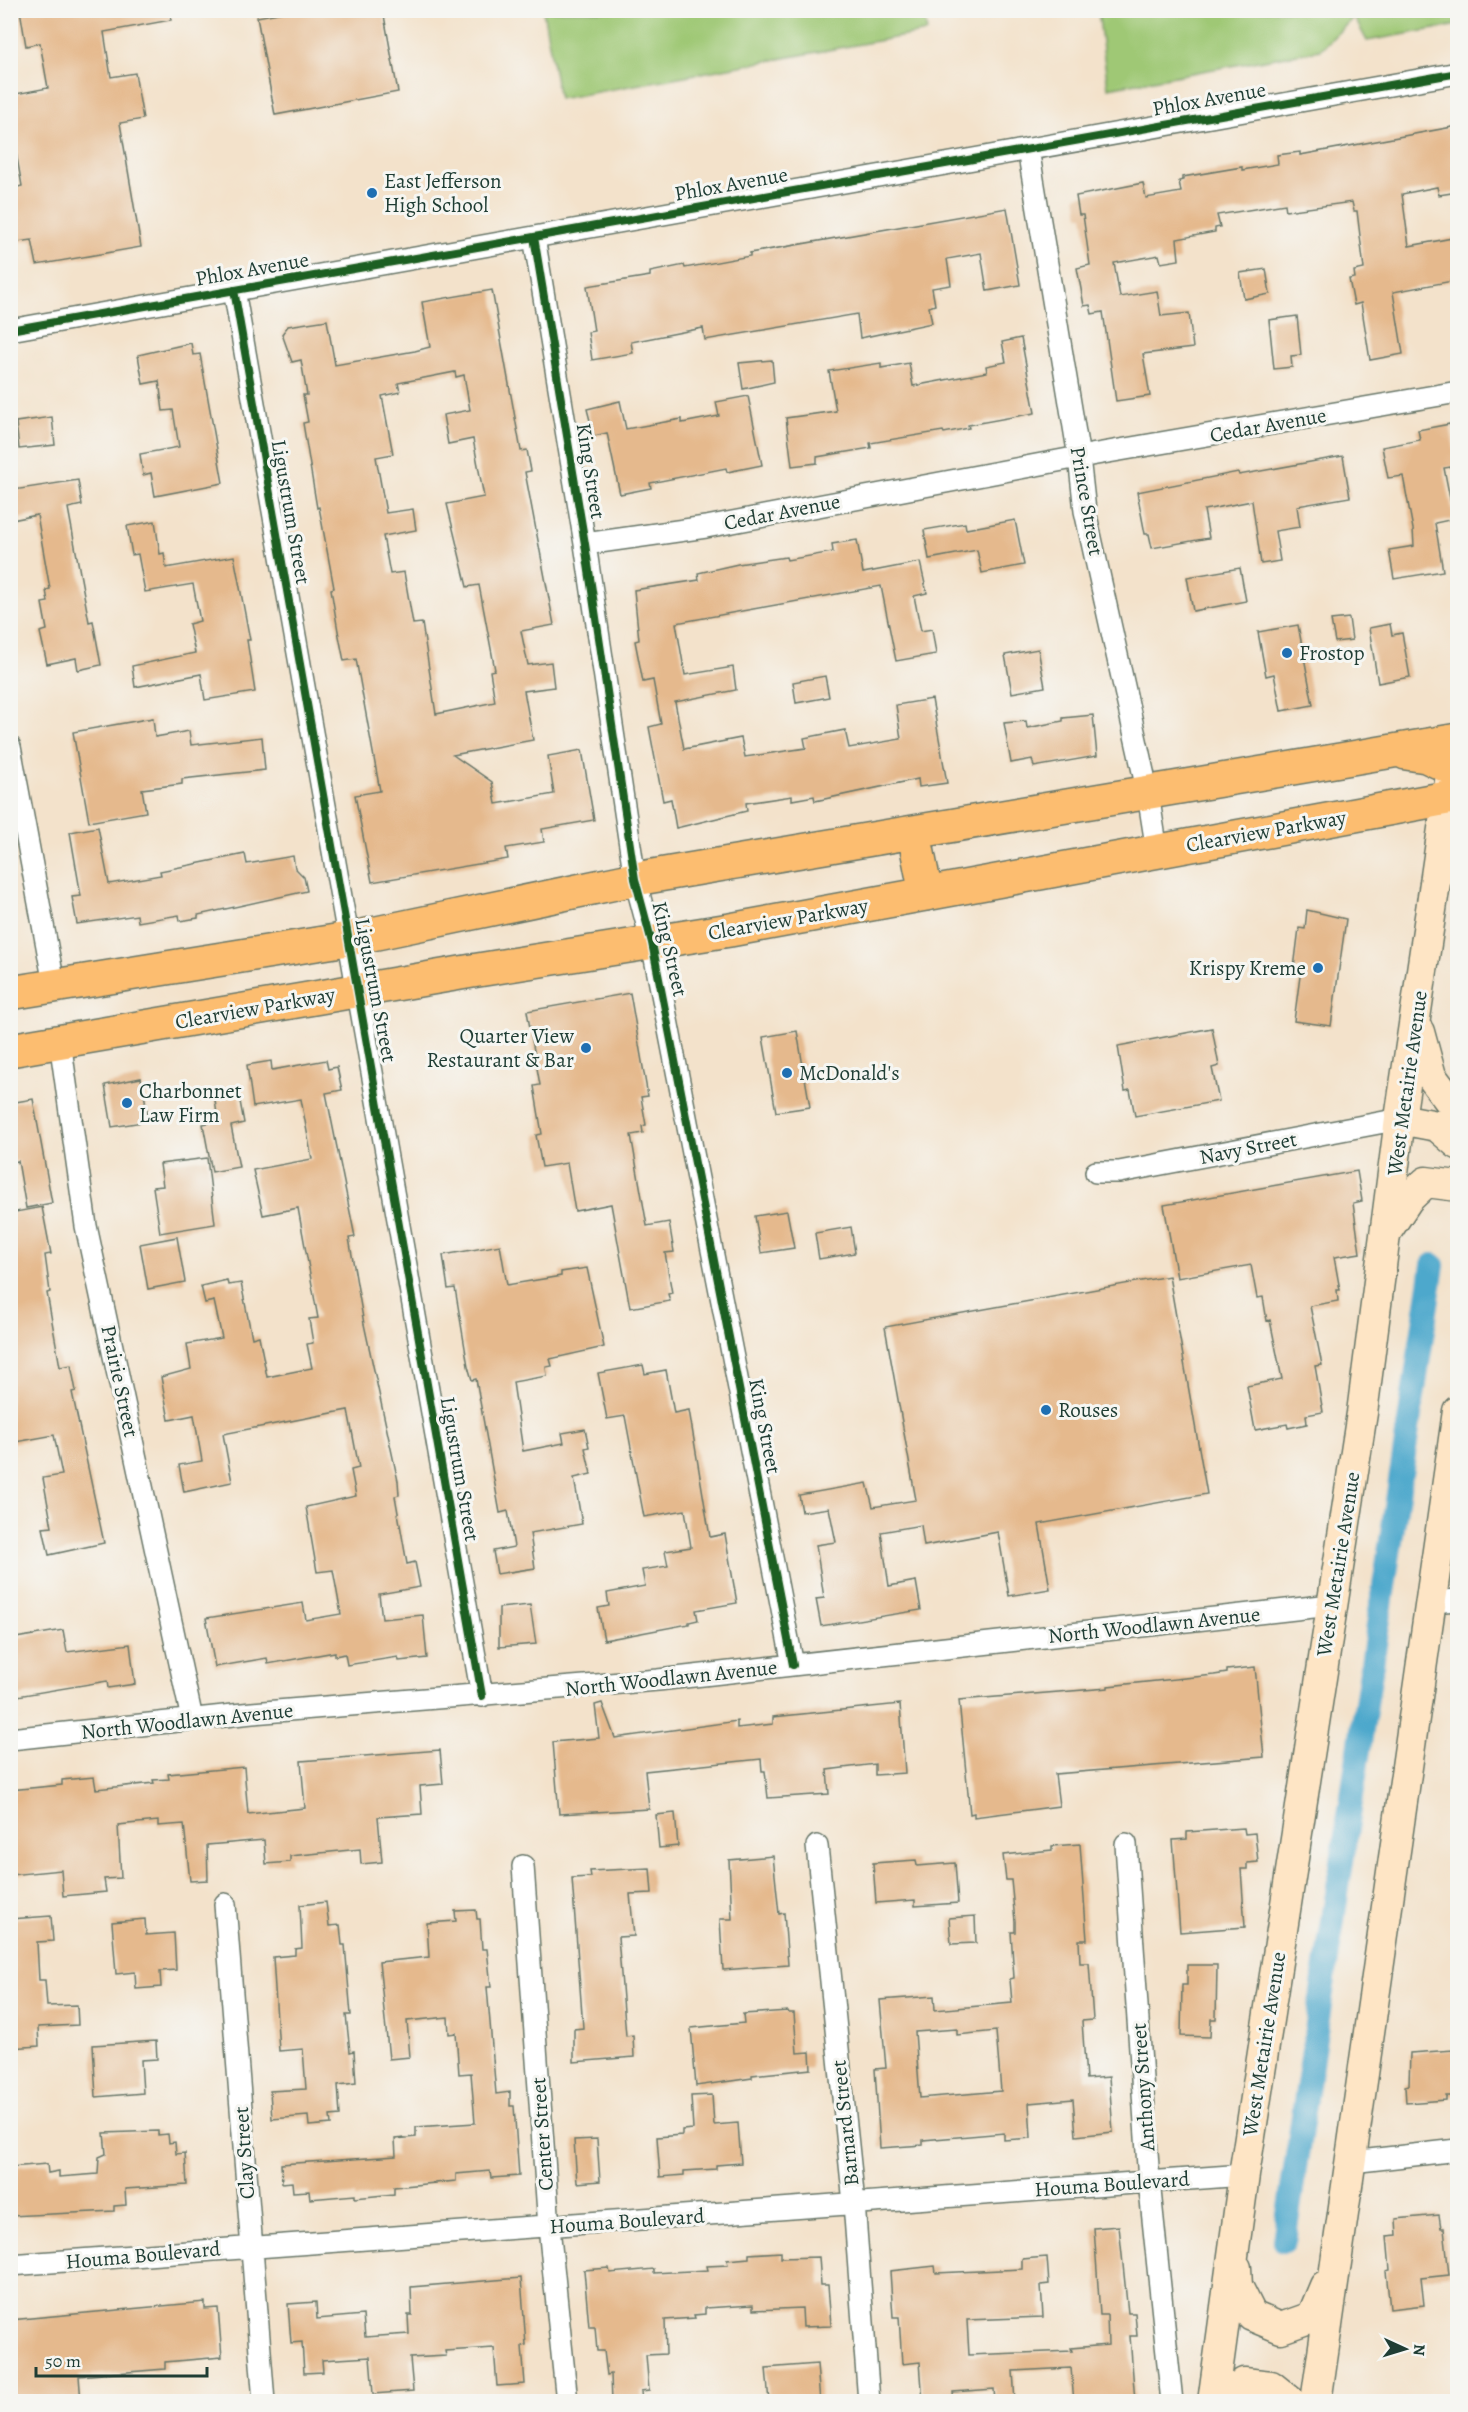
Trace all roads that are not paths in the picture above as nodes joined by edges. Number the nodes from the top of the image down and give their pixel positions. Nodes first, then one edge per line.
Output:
1 (1458, 73) edge
2 (1028, 149) junction
3 (534, 237) junction
4 (234, 290) junction
5 (10, 330) edge
6 (1458, 392) edge
7 (1079, 457) junction
8 (585, 544) junction
9 (10, 747) edge
10 (1455, 762) edge
11 (1148, 794) junction
12 (914, 833) junction
13 (1157, 851) junction
14 (635, 879) junction
15 (926, 894) junction
16 (348, 939) junction
17 (652, 943) junction
18 (54, 984) junction
19 (359, 990) junction
20 (10, 993) edge
21 (1417, 1011) junction
22 (60, 1041) junction
23 (10, 1050) edge
24 (1448, 1093) edge
25 (1458, 1112) edge
26 (1400, 1119) junction
27 (1458, 1144) edge
28 (1096, 1172) dead end
29 (1458, 1186) edge
30 (1386, 1232) junction
31 (1458, 1412) edge
32 (1444, 1601) edge
33 (1331, 1605) junction
34 (793, 1665) junction
35 (482, 1696) junction
36 (192, 1719) junction
37 (10, 1739) edge
38 (1126, 1844) dead end
39 (817, 1846) dead end
40 (523, 1866) dead end
41 (225, 1904) dead end
42 (1458, 2150) edge
43 (1351, 2162) junction
44 (1244, 2175) junction
45 (1149, 2181) junction
46 (854, 2203) junction
47 (549, 2227) junction
48 (1235, 2244) junction
49 (251, 2246) junction
50 (1338, 2249) junction
51 (10, 2265) edge
52 (264, 2402) edge
53 (567, 2402) edge
54 (869, 2402) edge
55 (1172, 2402) edge
56 (1213, 2402) edge
57 (1227, 2402) edge
58 (1291, 2402) edge
59 (1316, 2402) edge

1 - 2 street, Phlox Avenue
2 - 3 street, Phlox Avenue
2 - 7 street, Prince Street
3 - 4 street, Phlox Avenue
3 - 8 street, King Street
4 - 5 street, Phlox Avenue
4 - 16 street, Ligustrum Street
6 - 7 street, Cedar Avenue
7 - 8 street, Cedar Avenue
7 - 11 street, Prince Street
8 - 14 street, King Street
9 - 18 street
10 - 11 highway
10 - 13 highway, Clearview Parkway
10 - 21 main road, West Metairie Avenue
11 - 12 highway
11 - 13 street, Prince Street
12 - 14 highway
12 - 15 highway
13 - 15 highway, Clearview Parkway
14 - 16 highway
14 - 17 street, King Street
15 - 17 highway, Clearview Parkway
16 - 18 highway
16 - 19 street, Ligustrum Street
17 - 19 highway, Clearview Parkway
17 - 34 street, King Street
18 - 20 highway
19 - 22 highway, Clearview Parkway
19 - 35 street, Ligustrum Street
21 - 24 main road
21 - 26 main road, West Metairie Avenue
22 - 23 highway, Clearview Parkway
22 - 36 street, Prairie Street
24 - 25 main road
26 - 27 main road
26 - 28 street, Navy Street
26 - 30 main road, West Metairie Avenue
29 - 30 main road
30 - 33 main road, West Metairie Avenue
31 - 32 main road
32 - 43 main road
33 - 34 street, North Woodlawn Avenue
33 - 44 main road, West Metairie Avenue
34 - 35 street, North Woodlawn Avenue
35 - 36 street, North Woodlawn Avenue
36 - 37 street, North Woodlawn Avenue
38 - 45 street, Anthony Street
39 - 46 street, Barnard Street
40 - 47 street, Center Street
41 - 49 street, Clay Street
42 - 43 street
43 - 50 main road
44 - 45 street, Houma Boulevard
44 - 48 main road, West Metairie Avenue
45 - 46 street, Houma Boulevard
45 - 55 street, Anthony Street
46 - 47 street, Houma Boulevard
46 - 54 street, Barnard Street
47 - 49 street, Houma Boulevard
47 - 53 street, Center Street
48 - 50 main road
48 - 56 main road, West Metairie Avenue
49 - 51 street, Houma Boulevard
49 - 52 street, Clay Street
50 - 59 main road
57 - 58 main road

